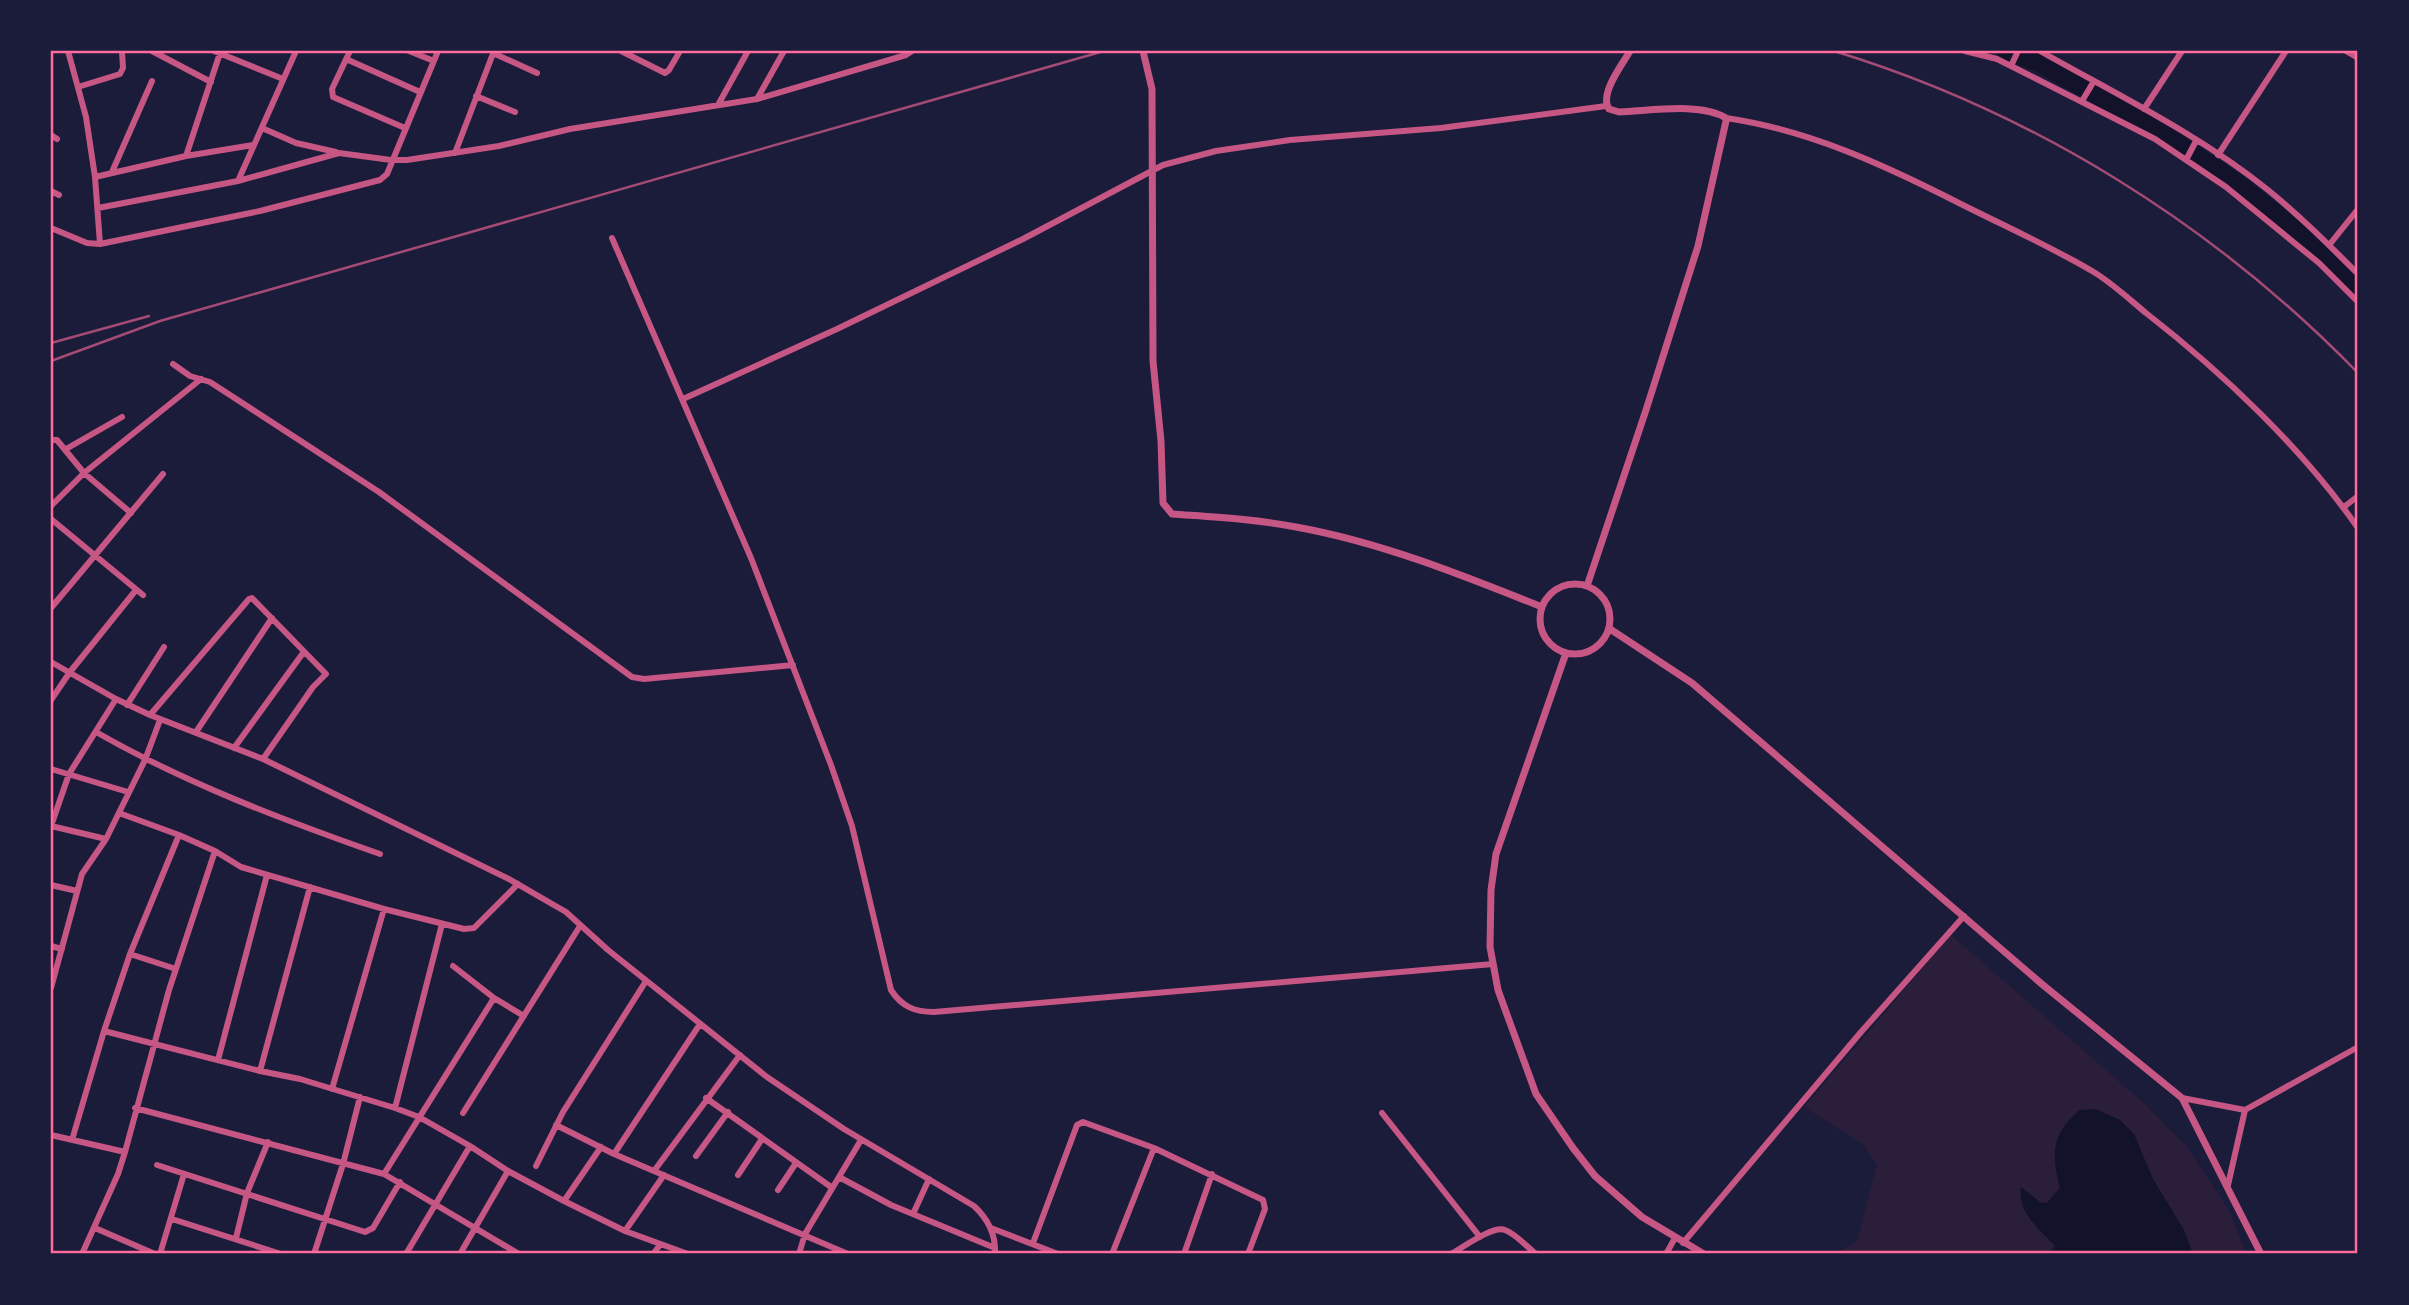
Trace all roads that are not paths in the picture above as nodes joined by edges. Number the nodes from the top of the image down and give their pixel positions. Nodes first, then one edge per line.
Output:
1 (68, 51) edge
2 (121, 51) edge
3 (152, 51) edge
4 (296, 51) edge
5 (350, 51) edge
6 (409, 51) edge
7 (438, 51) edge
8 (621, 51) edge
9 (680, 51) edge
10 (748, 51) edge
11 (784, 51) edge
12 (912, 51) edge
13 (1143, 51) edge
14 (1630, 51) edge
15 (1965, 51) edge
16 (2018, 51) edge
17 (2040, 51) edge
18 (2182, 51) edge
19 (2286, 51) edge
20 (2349, 51) edge
21 (217, 52) edge
22 (493, 52) edge
23 (2358, 58) edge
24 (346, 59) junction
25 (434, 61) junction
26 (2011, 66) junction
27 (537, 73) dead end
28 (283, 79) junction
29 (152, 81) dead end
30 (2094, 81) junction
31 (211, 82) junction
32 (78, 87) junction
33 (420, 92) junction
34 (477, 96) junction
35 (757, 99) junction
36 (2082, 101) junction
37 (718, 105) junction
38 (1606, 106) junction
39 (2144, 109) junction
40 (515, 111) dead end
41 (1726, 118) junction
42 (261, 128) junction
43 (405, 128) junction
44 (2196, 141) junction
45 (253, 145) junction
46 (340, 153) junction
47 (455, 153) junction
48 (2218, 155) junction
49 (186, 156) junction
50 (391, 160) junction
51 (2186, 160) junction
52 (112, 172) junction
53 (95, 177) junction
54 (238, 181) junction
55 (51, 191) edge
56 (59, 195) dead end
57 (98, 208) junction
58 (2358, 209) edge
59 (51, 228) edge
60 (612, 238) dead end
61 (100, 244) junction
62 (2330, 244) junction
63 (2357, 268) edge
64 (2358, 302) edge
65 (173, 364) dead end
66 (201, 379) junction
67 (683, 399) junction
68 (122, 417) dead end
69 (51, 440) edge
70 (66, 449) junction
71 (84, 473) junction
72 (163, 474) dead end
73 (2358, 496) edge
74 (51, 506) edge
75 (2344, 507) junction
76 (131, 513) junction
77 (51, 519) edge
78 (2358, 528) edge
79 (94, 555) junction
80 (1587, 586) junction
81 (136, 590) junction
82 (143, 595) dead end
83 (1542, 607) junction
84 (51, 608) edge
85 (272, 618) junction
86 (1610, 629) junction
87 (164, 647) dead end
88 (303, 653) junction
89 (1566, 653) junction
90 (51, 662) edge
91 (793, 665) junction
92 (69, 672) junction
93 (116, 699) junction
94 (51, 700) edge
95 (127, 705) junction
96 (150, 715) junction
97 (160, 720) junction
98 (96, 732) junction
99 (197, 732) junction
100 (234, 748) junction
101 (263, 759) junction
102 (145, 760) junction
103 (51, 769) edge
104 (69, 774) junction
105 (128, 792) junction
106 (119, 813) junction
107 (51, 826) edge
108 (179, 835) junction
109 (106, 839) junction
110 (215, 851) junction
111 (380, 854) dead end
112 (267, 876) junction
113 (518, 884) junction
114 (51, 885) edge
115 (310, 887) junction
116 (77, 891) junction
117 (384, 909) junction
118 (1964, 916) junction
119 (442, 924) junction
120 (580, 926) junction
121 (51, 946) edge
122 (62, 949) junction
123 (130, 954) junction
124 (1493, 964) junction
125 (453, 966) dead end
126 (176, 969) junction
127 (646, 981) junction
128 (51, 988) edge
129 (494, 998) junction
130 (524, 1016) junction
131 (700, 1024) junction
132 (104, 1031) junction
133 (155, 1045) junction
134 (2358, 1047) edge
135 (740, 1055) junction
136 (218, 1060) junction
137 (260, 1071) junction
138 (332, 1089) junction
139 (360, 1097) junction
140 (706, 1098) junction
141 (2182, 1098) junction
142 (135, 1108) junction
143 (395, 1108) junction
144 (2245, 1110) junction
145 (463, 1112) dead end
146 (727, 1112) junction
147 (1382, 1113) dead end
148 (419, 1117) junction
149 (556, 1125) junction
150 (51, 1135) edge
151 (762, 1139) junction
152 (72, 1140) junction
153 (861, 1140) junction
154 (268, 1142) junction
155 (470, 1146) junction
156 (601, 1147) junction
157 (1154, 1148) junction
158 (125, 1152) junction
159 (614, 1154) junction
160 (696, 1156) dead end
161 (796, 1163) junction
162 (343, 1164) junction
163 (157, 1165) dead end
164 (536, 1166) dead end
165 (508, 1171) junction
166 (654, 1171) junction
167 (184, 1174) junction
168 (384, 1174) junction
169 (1212, 1174) junction
170 (664, 1175) junction
171 (738, 1175) dead end
172 (839, 1177) junction
173 (929, 1179) junction
174 (400, 1182) junction
175 (2228, 1185) junction
176 (831, 1187) junction
177 (778, 1190) dead end
178 (247, 1193) junction
179 (564, 1201) junction
180 (436, 1204) junction
181 (913, 1214) junction
182 (325, 1218) junction
183 (172, 1219) junction
184 (94, 1228) junction
185 (991, 1228) junction
186 (476, 1229) junction
187 (625, 1231) junction
188 (805, 1234) junction
189 (1480, 1237) junction
190 (236, 1238) junction
191 (1675, 1238) junction
192 (1683, 1243) junction
193 (660, 1245) junction
194 (1035, 1245) junction
195 (995, 1251) edge
196 (82, 1254) edge
197 (158, 1254) edge
198 (281, 1254) edge
199 (314, 1254) edge
200 (406, 1254) edge
201 (460, 1254) edge
202 (519, 1254) edge
203 (653, 1254) edge
204 (688, 1254) edge
205 (799, 1254) edge
206 (848, 1254) edge
207 (1035, 1254) edge
208 (1058, 1254) edge
209 (1112, 1254) edge
210 (1184, 1254) edge
211 (1248, 1254) edge
212 (1451, 1254) edge
213 (1536, 1254) edge
214 (1667, 1254) edge
215 (1703, 1254) edge
216 (2261, 1254) edge

1 - 32 street
2 - 32 street
3 - 31 street
4 - 28 street
5 - 24 street
6 - 25 street
7 - 25 street
8 - 9 street
10 - 37 street
11 - 35 street
12 - 35 street
13 - 83 street
14 - 38 street
15 - 26 street
16 - 26 street
17 - 30 street
18 - 39 street
19 - 48 street
20 - 23 street
21 - 28 street
21 - 31 street
22 - 27 street
22 - 34 street
24 - 33 street
24 - 43 street
25 - 33 street
26 - 36 street
28 - 42 street
29 - 52 street
30 - 36 street
30 - 39 street
31 - 49 street
32 - 53 street
33 - 43 street
34 - 40 street
34 - 47 street
35 - 37 street
36 - 51 street
37 - 47 street
38 - 41 street
38 - 67 street
39 - 44 street
41 - 75 street
41 - 80 street
42 - 45 street
42 - 46 street
43 - 50 street
44 - 48 street
44 - 51 street
45 - 49 street
45 - 54 street
46 - 50 street
46 - 54 street
47 - 50 street
48 - 62 street
49 - 52 street
50 - 61 street
51 - 64 street
52 - 53 street
53 - 57 street
54 - 57 street
55 - 56 street
57 - 61 street
58 - 62 street
59 - 61 street
60 - 67 street
62 - 63 street
65 - 66 street
66 - 71 street
66 - 91 street
67 - 91 street
68 - 70 street
69 - 70 street
70 - 71 street
71 - 74 street
71 - 76 street
72 - 76 street
73 - 75 street
75 - 78 street
76 - 79 street
77 - 79 street
79 - 81 street
79 - 84 street
80 - 83 street
80 - 86 street
81 - 82 street
81 - 92 street
83 - 89 street
85 - 88 street
85 - 96 street
85 - 99 street
86 - 89 street
86 - 118 street
87 - 95 street
88 - 100 street
88 - 101 street
89 - 124 street
90 - 92 street
91 - 124 street
92 - 93 street
92 - 94 street
93 - 95 street
93 - 98 street
95 - 96 street
96 - 97 street
97 - 99 street
97 - 102 street
98 - 102 street
98 - 104 street
99 - 100 street
100 - 101 street
101 - 113 street
102 - 105 street
102 - 111 street
103 - 104 street
104 - 105 street
104 - 107 street
105 - 106 street
106 - 108 street
106 - 109 street
107 - 109 street
108 - 110 street
108 - 123 street
109 - 116 street
110 - 112 street
110 - 126 street
112 - 115 street
112 - 136 street
113 - 119 street
113 - 120 street
114 - 116 street
115 - 117 street
115 - 137 street
116 - 122 street
117 - 119 street
117 - 138 street
118 - 141 street
118 - 192 street
119 - 143 street
120 - 127 street
120 - 130 street
121 - 122 street
122 - 128 street
123 - 126 street
123 - 132 street
124 - 191 street
125 - 129 street
126 - 133 street
127 - 131 street
127 - 149 street
129 - 130 street
129 - 148 street
130 - 145 street
131 - 135 street
131 - 159 street
132 - 133 street
132 - 152 street
133 - 136 street
133 - 142 street
134 - 144 street
135 - 140 street
135 - 153 street
136 - 137 street
137 - 138 street
138 - 139 street
139 - 143 street
139 - 162 street
140 - 146 street
140 - 166 street
141 - 144 street
141 - 175 street
142 - 154 street
142 - 158 street
143 - 148 street
144 - 175 street
146 - 151 street
146 - 160 street
147 - 189 street
148 - 155 street
148 - 168 street
149 - 156 street
149 - 164 street
150 - 152 street
151 - 161 street
151 - 171 street
152 - 158 street
153 - 172 street
153 - 173 street
154 - 162 street
154 - 178 street
155 - 165 street
155 - 180 street
156 - 159 street
156 - 179 street
157 - 169 street
157 - 194 street
157 - 209 street
158 - 184 street
159 - 166 street
161 - 176 street
161 - 177 street
162 - 168 street
162 - 182 street
163 - 167 street
165 - 179 street
165 - 186 street
166 - 170 street
167 - 178 street
167 - 183 street
168 - 174 street
169 - 210 street
169 - 211 street
170 - 187 street
170 - 188 street
172 - 176 street
172 - 181 street
173 - 181 street
173 - 185 street
174 - 180 street
174 - 182 street
175 - 216 street
176 - 188 street
178 - 182 street
178 - 190 street
179 - 187 street
180 - 186 street
180 - 200 street
181 - 195 street
182 - 199 street
183 - 190 street
183 - 197 street
184 - 196 street
184 - 197 street
185 - 194 street
185 - 195 street
186 - 201 street
186 - 202 street
187 - 193 street
188 - 205 street
188 - 206 street
189 - 212 street
189 - 213 street
190 - 198 street
191 - 192 street
191 - 214 street
192 - 215 street
193 - 203 street
193 - 204 street
194 - 207 street
194 - 208 street

